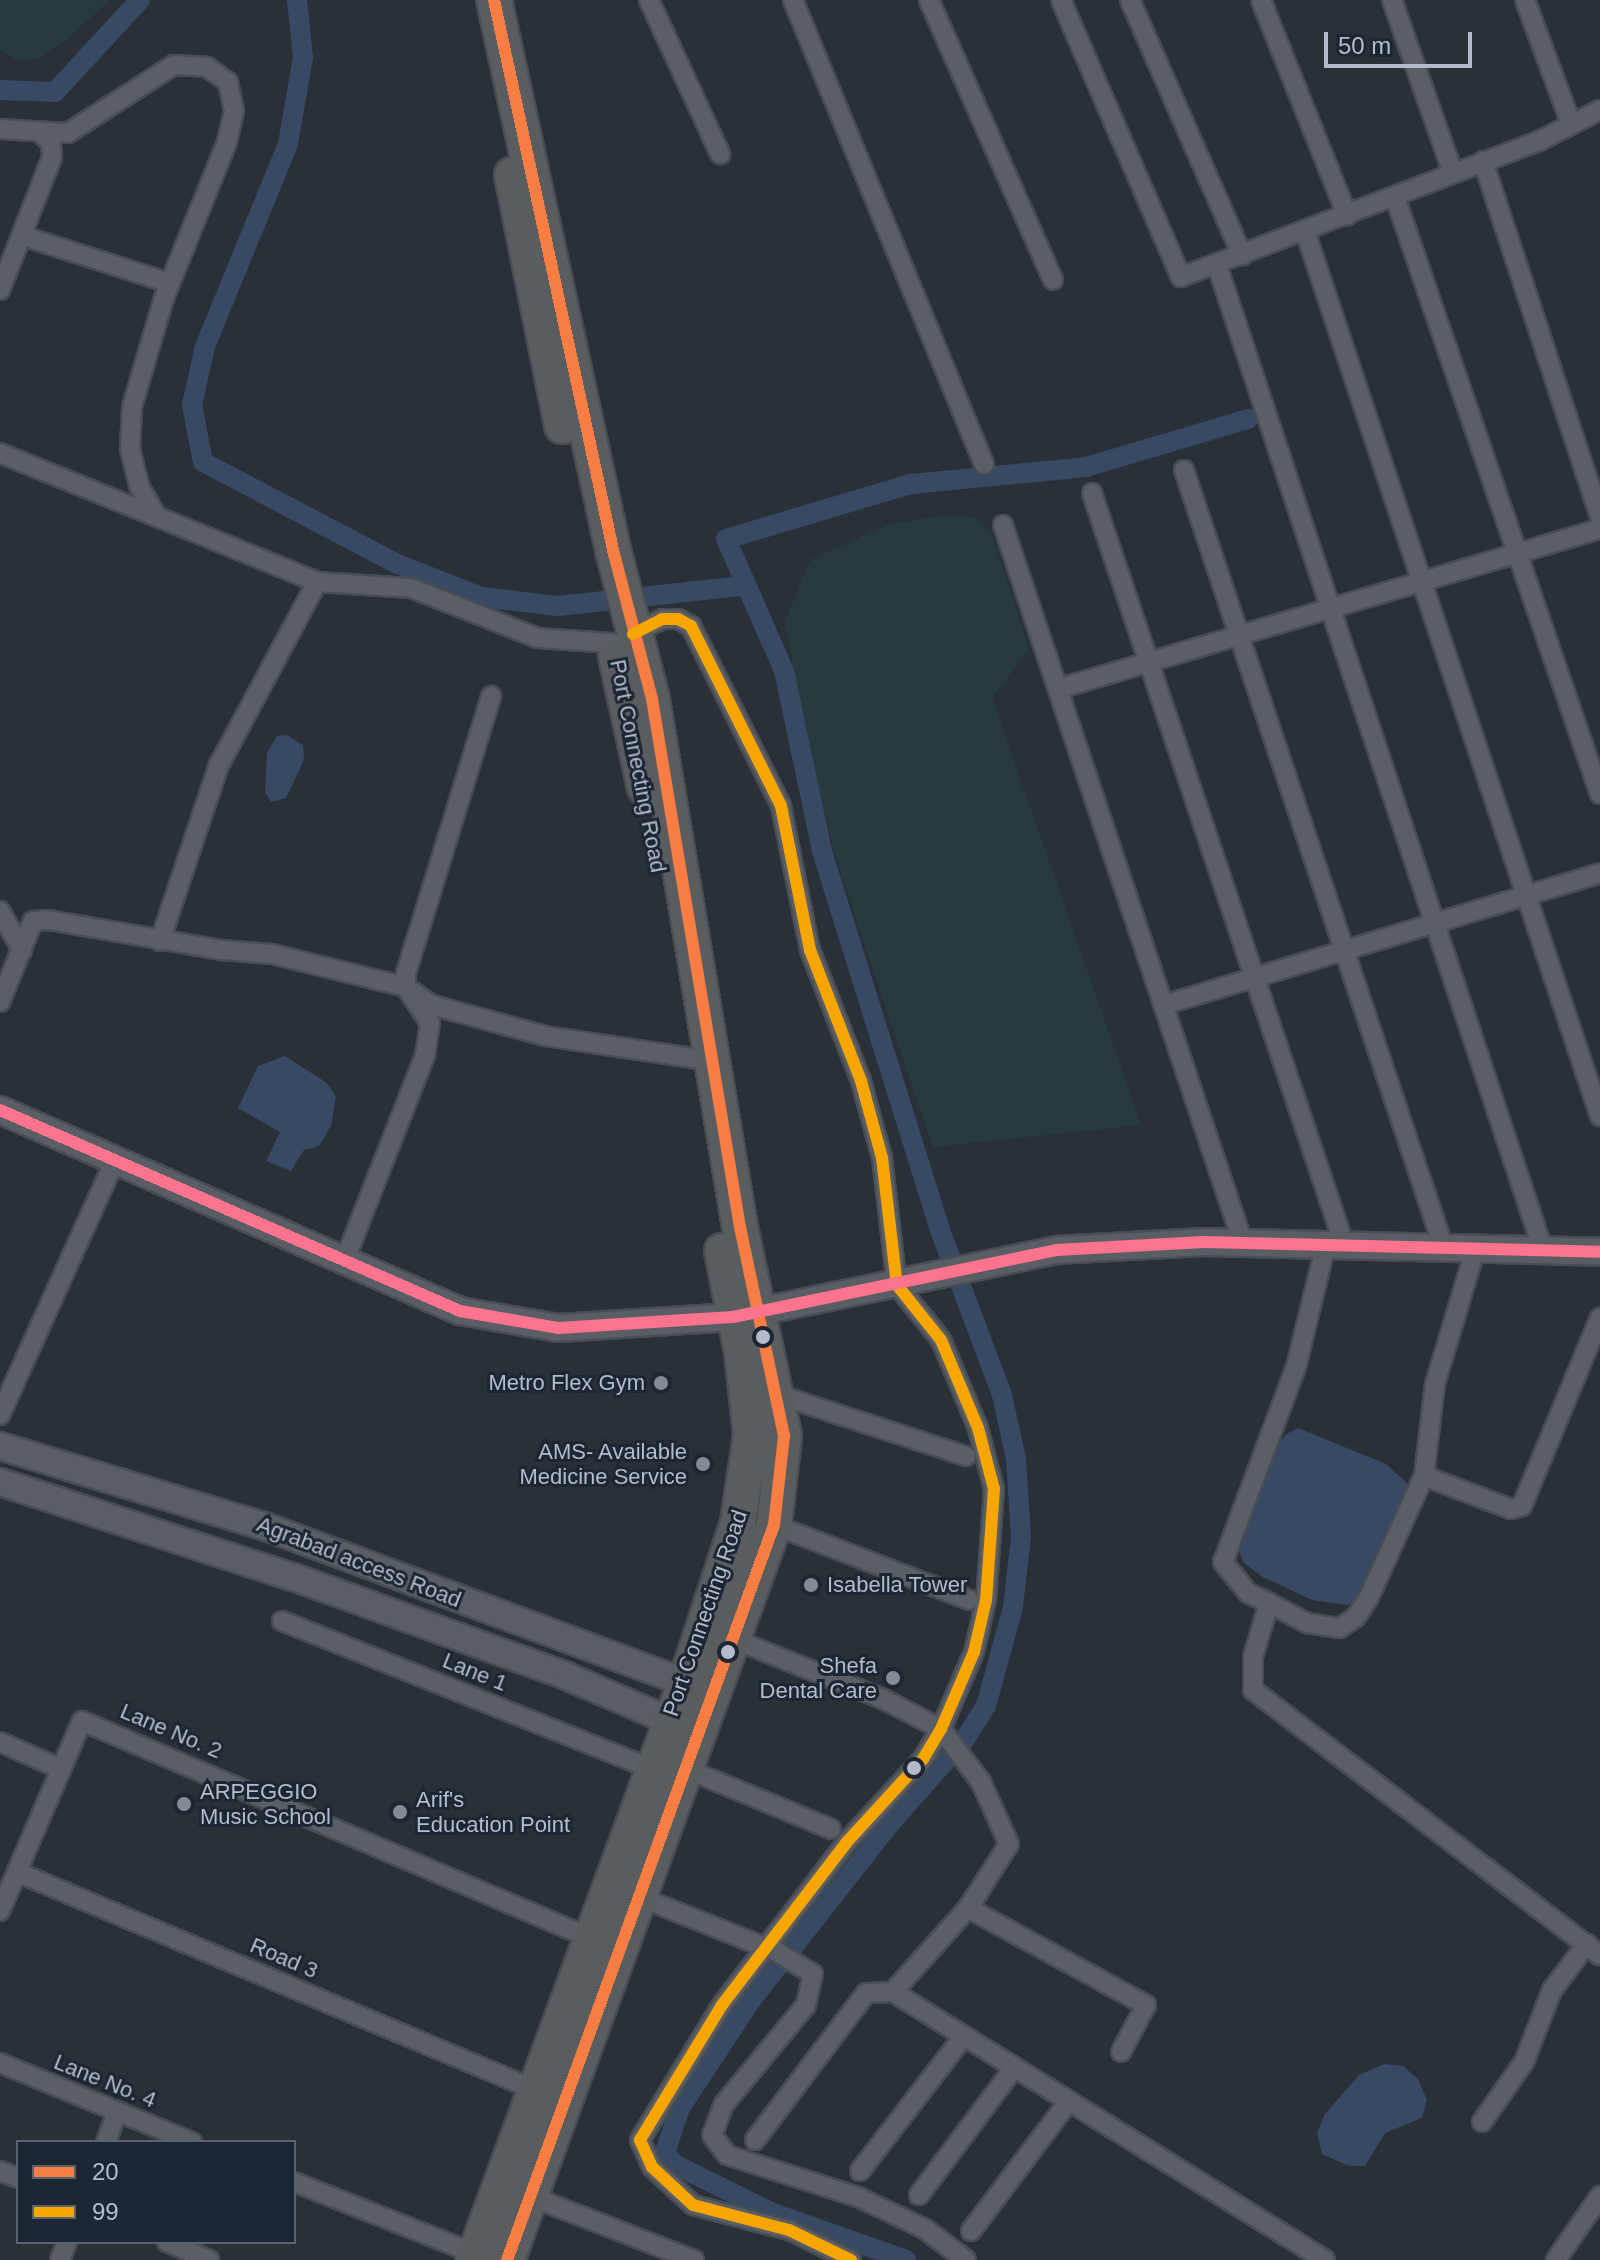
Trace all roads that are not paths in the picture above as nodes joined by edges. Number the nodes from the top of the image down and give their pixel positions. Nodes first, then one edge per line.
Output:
1 (473, 0) edge
2 (494, 0) edge
3 (649, 0) edge
4 (793, 0) edge
5 (929, 0) edge
6 (1061, 0) edge
7 (1130, 0) edge
8 (1261, 0) edge
9 (1392, 0) edge
10 (1525, 0) edge
11 (1600, 110) edge
12 (1571, 124) junction
13 (0, 129) edge
14 (42, 134) junction
15 (720, 154) dead end
16 (1483, 161) junction
17 (1453, 173) junction
18 (1395, 197) junction
19 (1347, 215) junction
20 (1305, 231) junction
21 (23, 236) junction
22 (1242, 255) junction
23 (1217, 265) junction
24 (1053, 280) dead end
25 (169, 283) junction
26 (0, 290) edge
27 (0, 453) edge
28 (984, 464) dead end
29 (1184, 470) dead end
30 (1092, 493) dead end
31 (154, 512) junction
32 (1600, 517) edge
33 (1003, 525) dead end
34 (1600, 529) edge
35 (1518, 553) junction
36 (604, 557) junction
37 (317, 582) junction
38 (1422, 582) junction
39 (1333, 608) junction
40 (622, 634) junction
41 (1239, 635) junction
42 (1151, 661) junction
43 (1061, 688) junction
44 (491, 696) dead end
45 (1600, 794) edge
46 (1600, 873) edge
47 (1527, 895) junction
48 (0, 911) edge
49 (1438, 922) junction
50 (160, 941) junction
51 (22, 950) junction
52 (1345, 951) junction
53 (1256, 978) junction
54 (406, 987) junction
55 (2, 990) edge
56 (1167, 1004) junction
57 (693, 1058) junction
58 (0, 1110) edge
59 (1600, 1116) edge
60 (114, 1162) junction
61 (1243, 1243) junction
62 (1335, 1244) junction
63 (1443, 1246) junction
64 (1476, 1247) junction
65 (1543, 1250) junction
66 (1600, 1252) edge
67 (346, 1257) junction
68 (897, 1285) junction
69 (745, 1314) junction
70 (1600, 1318) edge
71 (776, 1394) junction
72 (0, 1415) edge
73 (0, 1446) edge
74 (966, 1456) dead end
75 (1424, 1476) junction
76 (0, 1482) edge
77 (774, 1525) junction
78 (969, 1600) dead end
79 (1269, 1603) junction
80 (282, 1621) dead end
81 (733, 1639) junction
82 (699, 1688) junction
83 (684, 1727) junction
84 (941, 1729) junction
85 (0, 1742) edge
86 (650, 1768) junction
87 (684, 1768) junction
88 (61, 1769) junction
89 (831, 1829) dead end
90 (17, 1872) junction
91 (637, 1896) junction
92 (968, 1908) junction
93 (0, 1911) edge
94 (588, 1937) junction
95 (1594, 1950) edge
96 (893, 1992) junction
97 (964, 2036) junction
98 (1121, 2052) dead end
99 (0, 2063) edge
100 (1014, 2068) junction
101 (533, 2089) junction
102 (1069, 2101) junction
103 (117, 2112) junction
104 (1482, 2122) dead end
105 (107, 2140) edge
106 (187, 2140) edge
107 (755, 2140) dead end
108 (860, 2171) dead end
109 (296, 2183) edge
110 (919, 2195) dead end
111 (1600, 2196) edge
112 (532, 2197) junction
113 (971, 2231) dead end
114 (172, 2244) edge
115 (485, 2258) edge
116 (209, 2260) edge
117 (694, 2260) edge
118 (851, 2260) edge
119 (966, 2260) edge
120 (1325, 2260) edge
121 (1556, 2260) edge

1 - 36 highway, Port Connecting Road
2 - 36 highway, Port Connecting Road
3 - 15 street
4 - 28 street
5 - 24 street
6 - 23 street
7 - 22 street
8 - 19 street
9 - 17 street
10 - 12 street
11 - 12 street
12 - 16 street
13 - 14 street
14 - 21 street
14 - 25 street
16 - 17 street
16 - 32 street
17 - 18 street
18 - 19 street
18 - 35 street
19 - 20 street
20 - 22 street
20 - 38 street
21 - 25 street
21 - 26 street
22 - 23 street
23 - 39 street
25 - 31 street
27 - 31 street
29 - 41 street
30 - 42 street
31 - 37 street
33 - 43 street
34 - 35 street
35 - 38 street
35 - 45 street
36 - 40 highway, Port Connecting Road
37 - 40 street
37 - 50 street
38 - 39 street
38 - 47 street
39 - 41 street
39 - 49 street
40 - 57 highway, Port Connecting Road
40 - 68 street
40 - 69 highway, Port Connecting Road
41 - 42 street
41 - 52 street
42 - 43 street
42 - 53 street
43 - 56 street
44 - 54 street
46 - 47 street
47 - 49 street
47 - 59 street
48 - 51 street
49 - 52 street
49 - 65 street
50 - 51 street
50 - 54 street
51 - 55 street
52 - 53 street
52 - 63 street
53 - 56 street
53 - 62 street
54 - 57 street
54 - 67 street
56 - 61 street
57 - 69 highway, Port Connecting Road
58 - 60 street
60 - 67 street
60 - 72 street
61 - 62 street
61 - 68 street
62 - 63 street
62 - 79 street
63 - 64 street
64 - 65 street
64 - 75 street
65 - 66 street
67 - 69 street
68 - 69 street
68 - 84 street
69 - 71 highway, Port Connecting Road
69 - 82 highway, Port Connecting Road
70 - 75 street
71 - 74 street
71 - 77 highway, Port Connecting Road
73 - 82 street, Agrabad access Road
75 - 79 street
76 - 83 street, Agrabad access Road
77 - 78 street
77 - 81 highway, Port Connecting Road
79 - 95 street
80 - 86 street, Lane 1
81 - 82 highway, Port Connecting Road
81 - 84 street
82 - 83 highway, Port Connecting Road
83 - 86 highway, Port Connecting Road
83 - 87 highway, Port Connecting Road
84 - 92 street
84 - 118 street
85 - 88 street
86 - 94 highway, Port Connecting Road
87 - 89 street
87 - 91 highway, Port Connecting Road
88 - 90 street
88 - 94 street, Lane No. 2
90 - 93 street
90 - 101 street, Road 3
91 - 112 highway, Port Connecting Road
91 - 119 street
92 - 96 street
92 - 98 street
94 - 101 highway, Port Connecting Road
95 - 104 street
96 - 97 street
96 - 107 street
97 - 100 street
97 - 108 street
99 - 103 street, Lane No. 4
100 - 102 street
100 - 110 street
101 - 115 highway, Port Connecting Road
102 - 113 street
102 - 120 street
103 - 105 street
103 - 106 street, Lane No. 4
109 - 115 street
111 - 121 street
112 - 115 highway, Port Connecting Road
112 - 117 street
114 - 116 street

